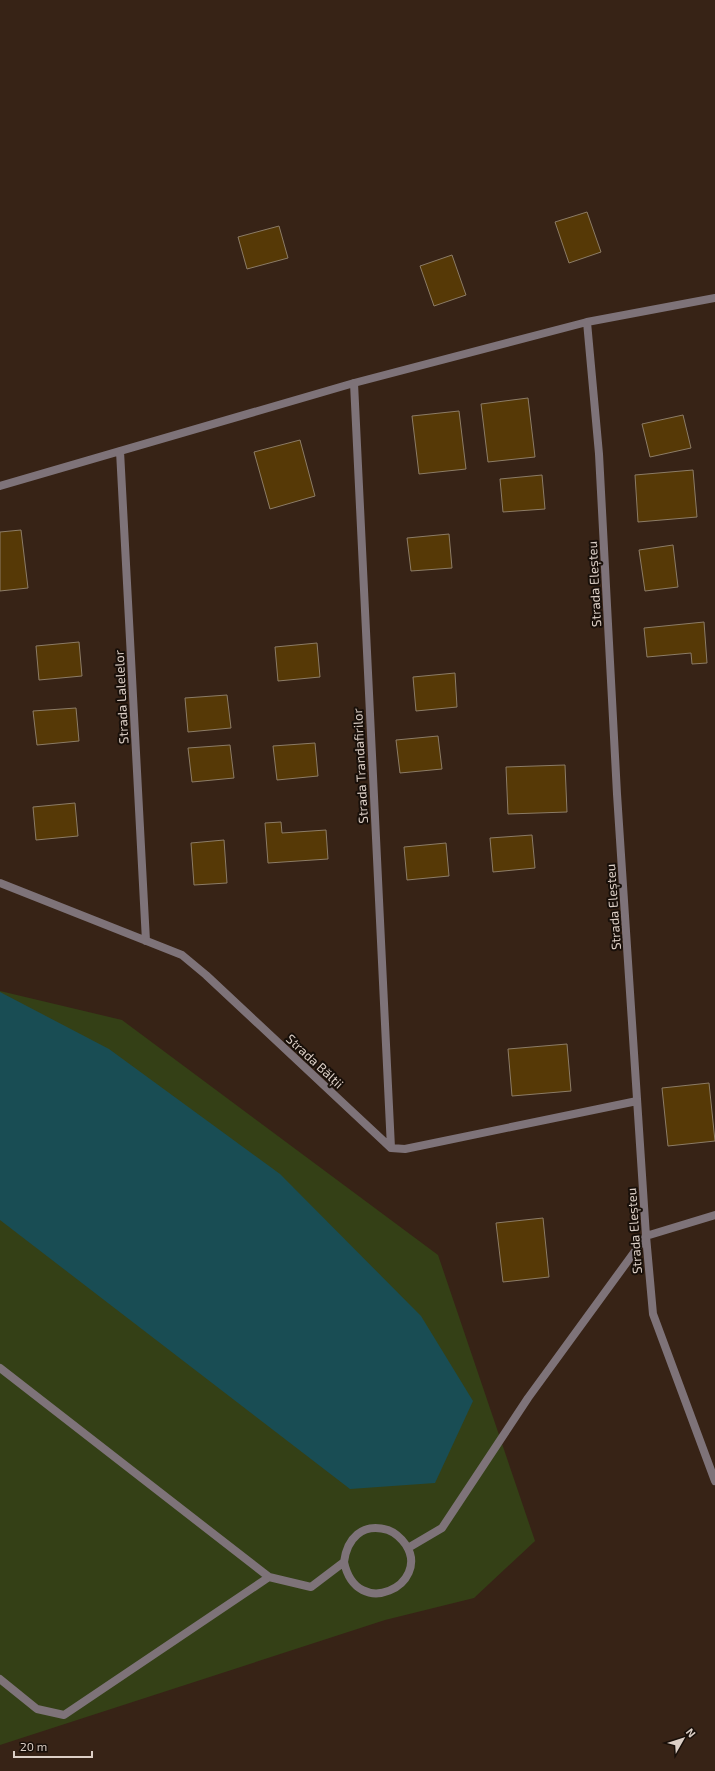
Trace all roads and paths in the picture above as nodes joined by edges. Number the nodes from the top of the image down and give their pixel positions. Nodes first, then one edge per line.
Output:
1 (715, 298) edge
2 (587, 322) junction
3 (354, 383) junction
4 (120, 451) junction
5 (0, 486) edge
6 (0, 883) edge
7 (146, 941) junction
8 (637, 1101) junction
9 (391, 1148) junction
10 (715, 1215) edge
11 (646, 1236) junction
12 (0, 1368) edge
13 (715, 1481) edge
14 (408, 1548) junction
15 (344, 1562) junction
16 (269, 1577) junction
17 (0, 1679) edge

1 - 2 street
2 - 3 street
2 - 8 street, Strada Eleșteu
3 - 4 street
3 - 9 street, Strada Trandafirilor
4 - 5 street
4 - 7 street, Strada Lalelelor
6 - 7 street, Strada Bălții
7 - 9 street, Strada Bălții
8 - 9 street
8 - 11 street, Strada Eleșteu
10 - 11 street
11 - 13 street, Strada Eleșteu
11 - 14 street
12 - 16 street
14 - 15 street
14 - 15 street
15 - 16 street
16 - 17 street

